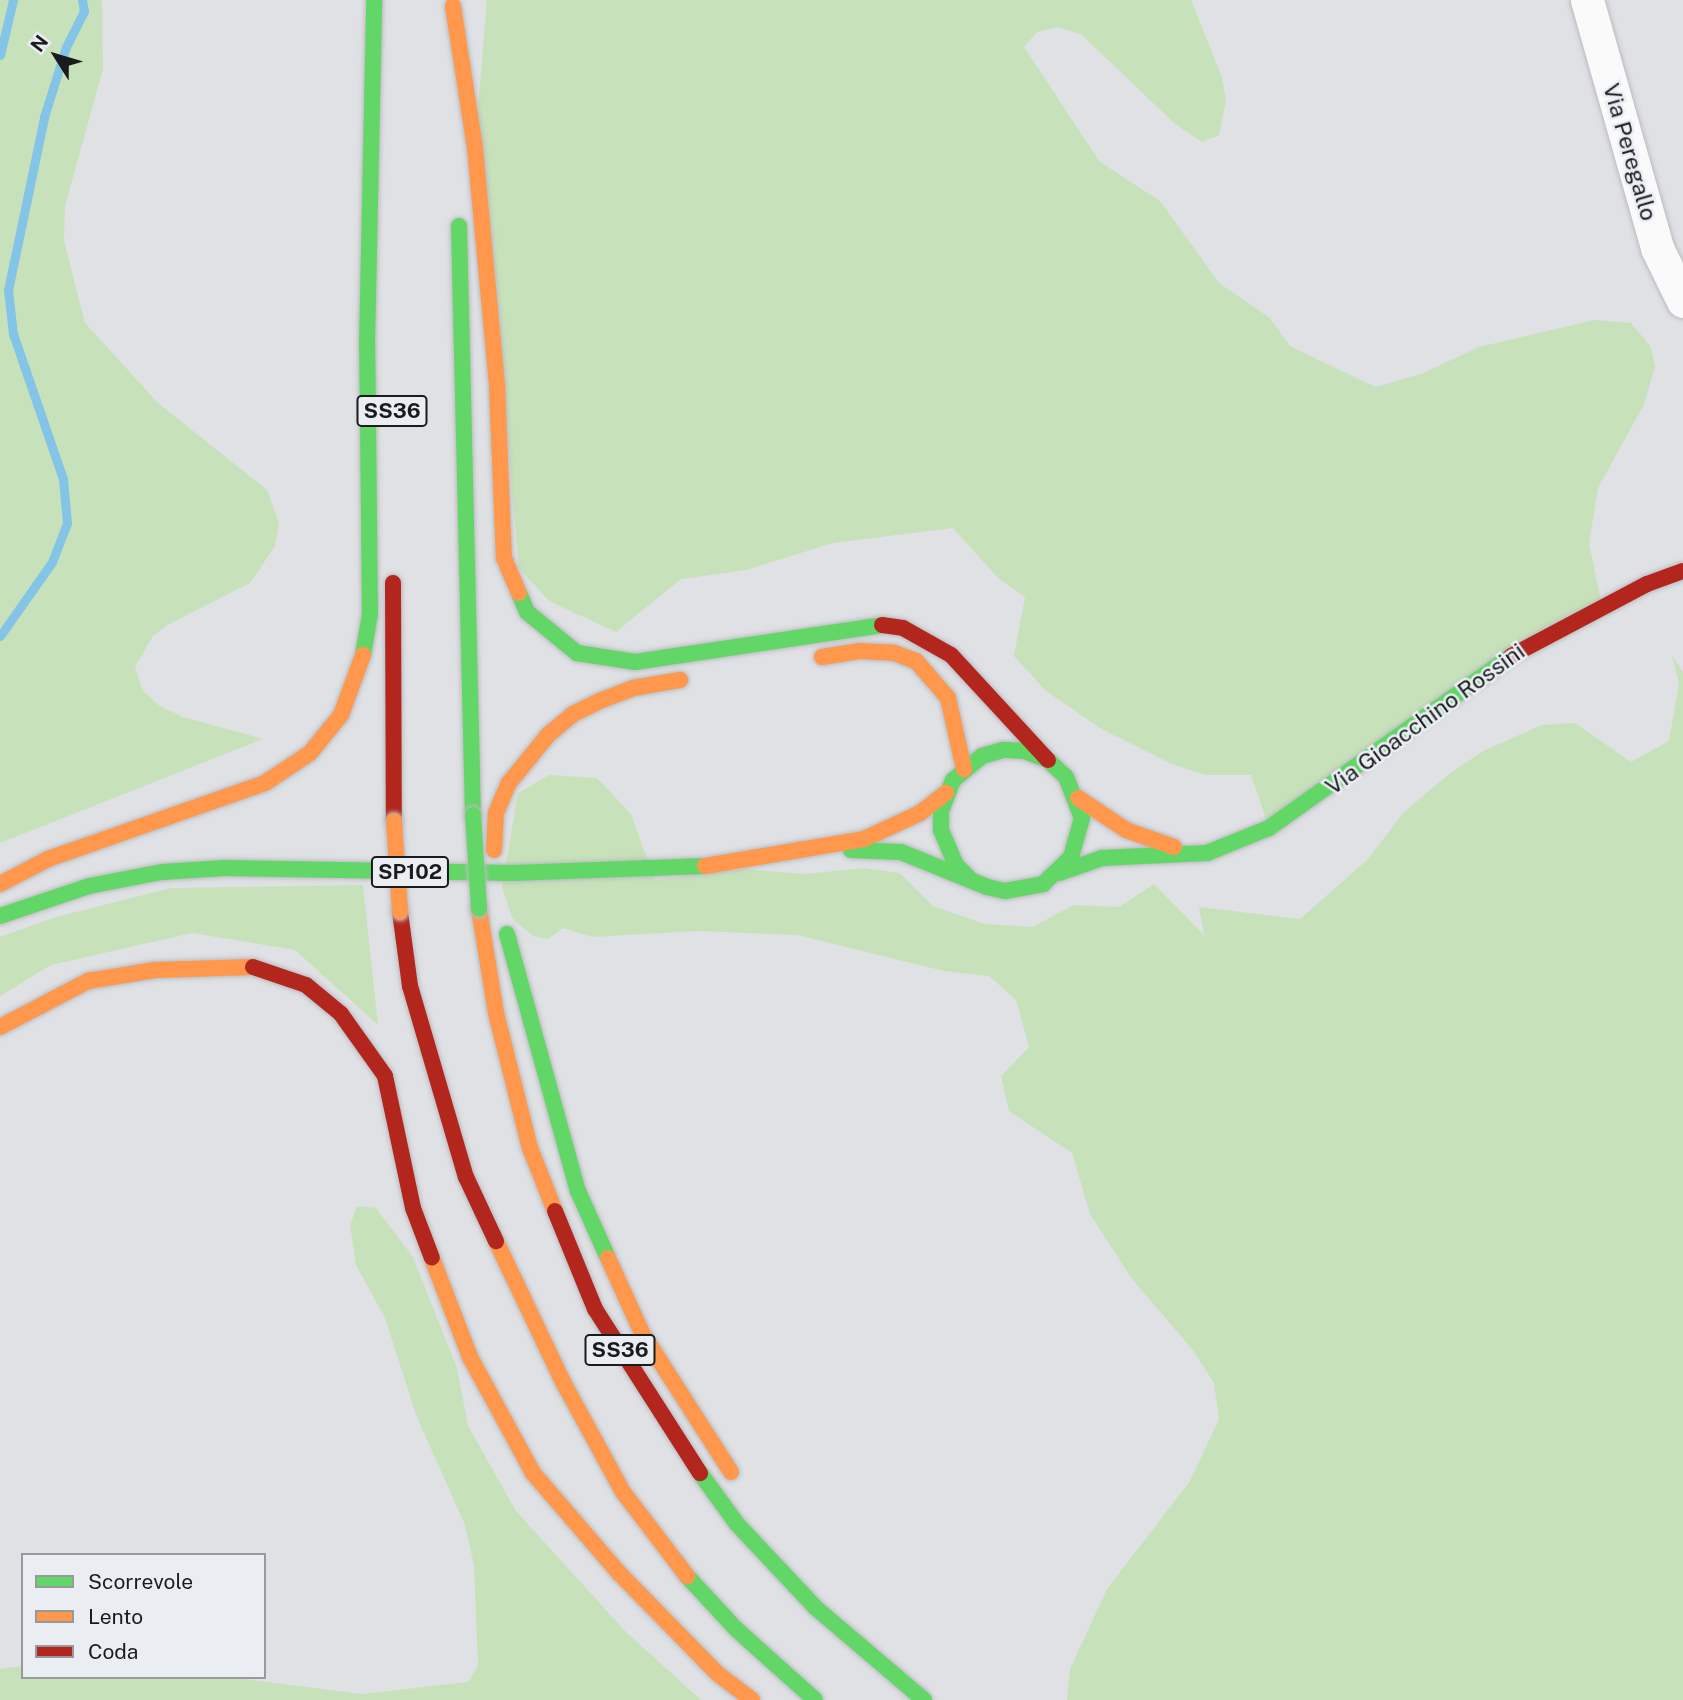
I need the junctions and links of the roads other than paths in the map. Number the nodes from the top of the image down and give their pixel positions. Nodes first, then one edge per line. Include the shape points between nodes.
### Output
1 (374, 0) edge
2 (389, 0) edge
3 (1587, 0) edge
4 (453, 3) edge
5 (390, 97) dead end
6 (457, 145) dead end
7 (458, 215) dead end
8 (1683, 301) edge
9 (393, 571) dead end
10 (1683, 571) edge
11 (806, 660) dead end
12 (700, 677) dead end
13 (1048, 760) junction
14 (964, 769) junction
15 (946, 793) junction
16 (1078, 798) junction
17 (825, 850) junction
18 (1207, 853) junction
19 (1059, 873) junction
20 (969, 878) junction
21 (0, 884) edge
22 (499, 888) dead end
23 (502, 913) dead end
24 (0, 916) edge
25 (0, 1027) edge
26 (738, 1483) dead end
27 (830, 1595) dead end
28 (899, 1681) junction
29 (752, 1700) edge
30 (815, 1700) edge
31 (924, 1700) edge

1 - 21 main road via 367,346 370,614 361,664 341,715 310,753 265,783 48,859
2 - 5 main road
3 - 8 street, Via Peregallo via 1657,248
4 - 6 main road
4 - 13 main road via 475,148 497,386 504,558 527,612 578,653 635,663 879,624 903,628 951,655
7 - 28 main road, SS36, bridge via 479,909 496,1013 530,1148 595,1309 672,1434 737,1524 816,1608
9 - 30 main road, SS36, bridge via 394,821 400,912 410,986 466,1177 563,1382 623,1492 677,1565 736,1629
10 - 18 main road, Via Gioacchino Rossini via 1531,642 1335,786 1269,828
11 - 14 main road via 859,651 894,653 916,662 948,698
12 - 22 main road via 623,692 573,714 548,735 509,783 496,813
13 - 14 main road via 1025,751 1003,750 982,756
13 - 16 main road via 1066,777
14 - 15 main road
15 - 17 main road, SP102 via 896,826
15 - 20 main road via 941,830 956,865
16 - 18 main road via 1155,843
16 - 19 main road via 1079,838
17 - 20 main road, SP102 via 901,852
17 - 24 main road, SP102 via 696,867 512,873 225,868 162,872 89,886
18 - 19 main road, Via Gioacchino Rossini via 1102,858
19 - 20 main road via 1034,887 1005,891
23 - 26 main road via 530,1031 578,1191 642,1333
25 - 29 main road via 88,981 155,970 261,967 306,985 341,1014 385,1076 413,1208 470,1357 533,1473 619,1573 718,1674
27 - 28 main road
28 - 31 main road, SS36

